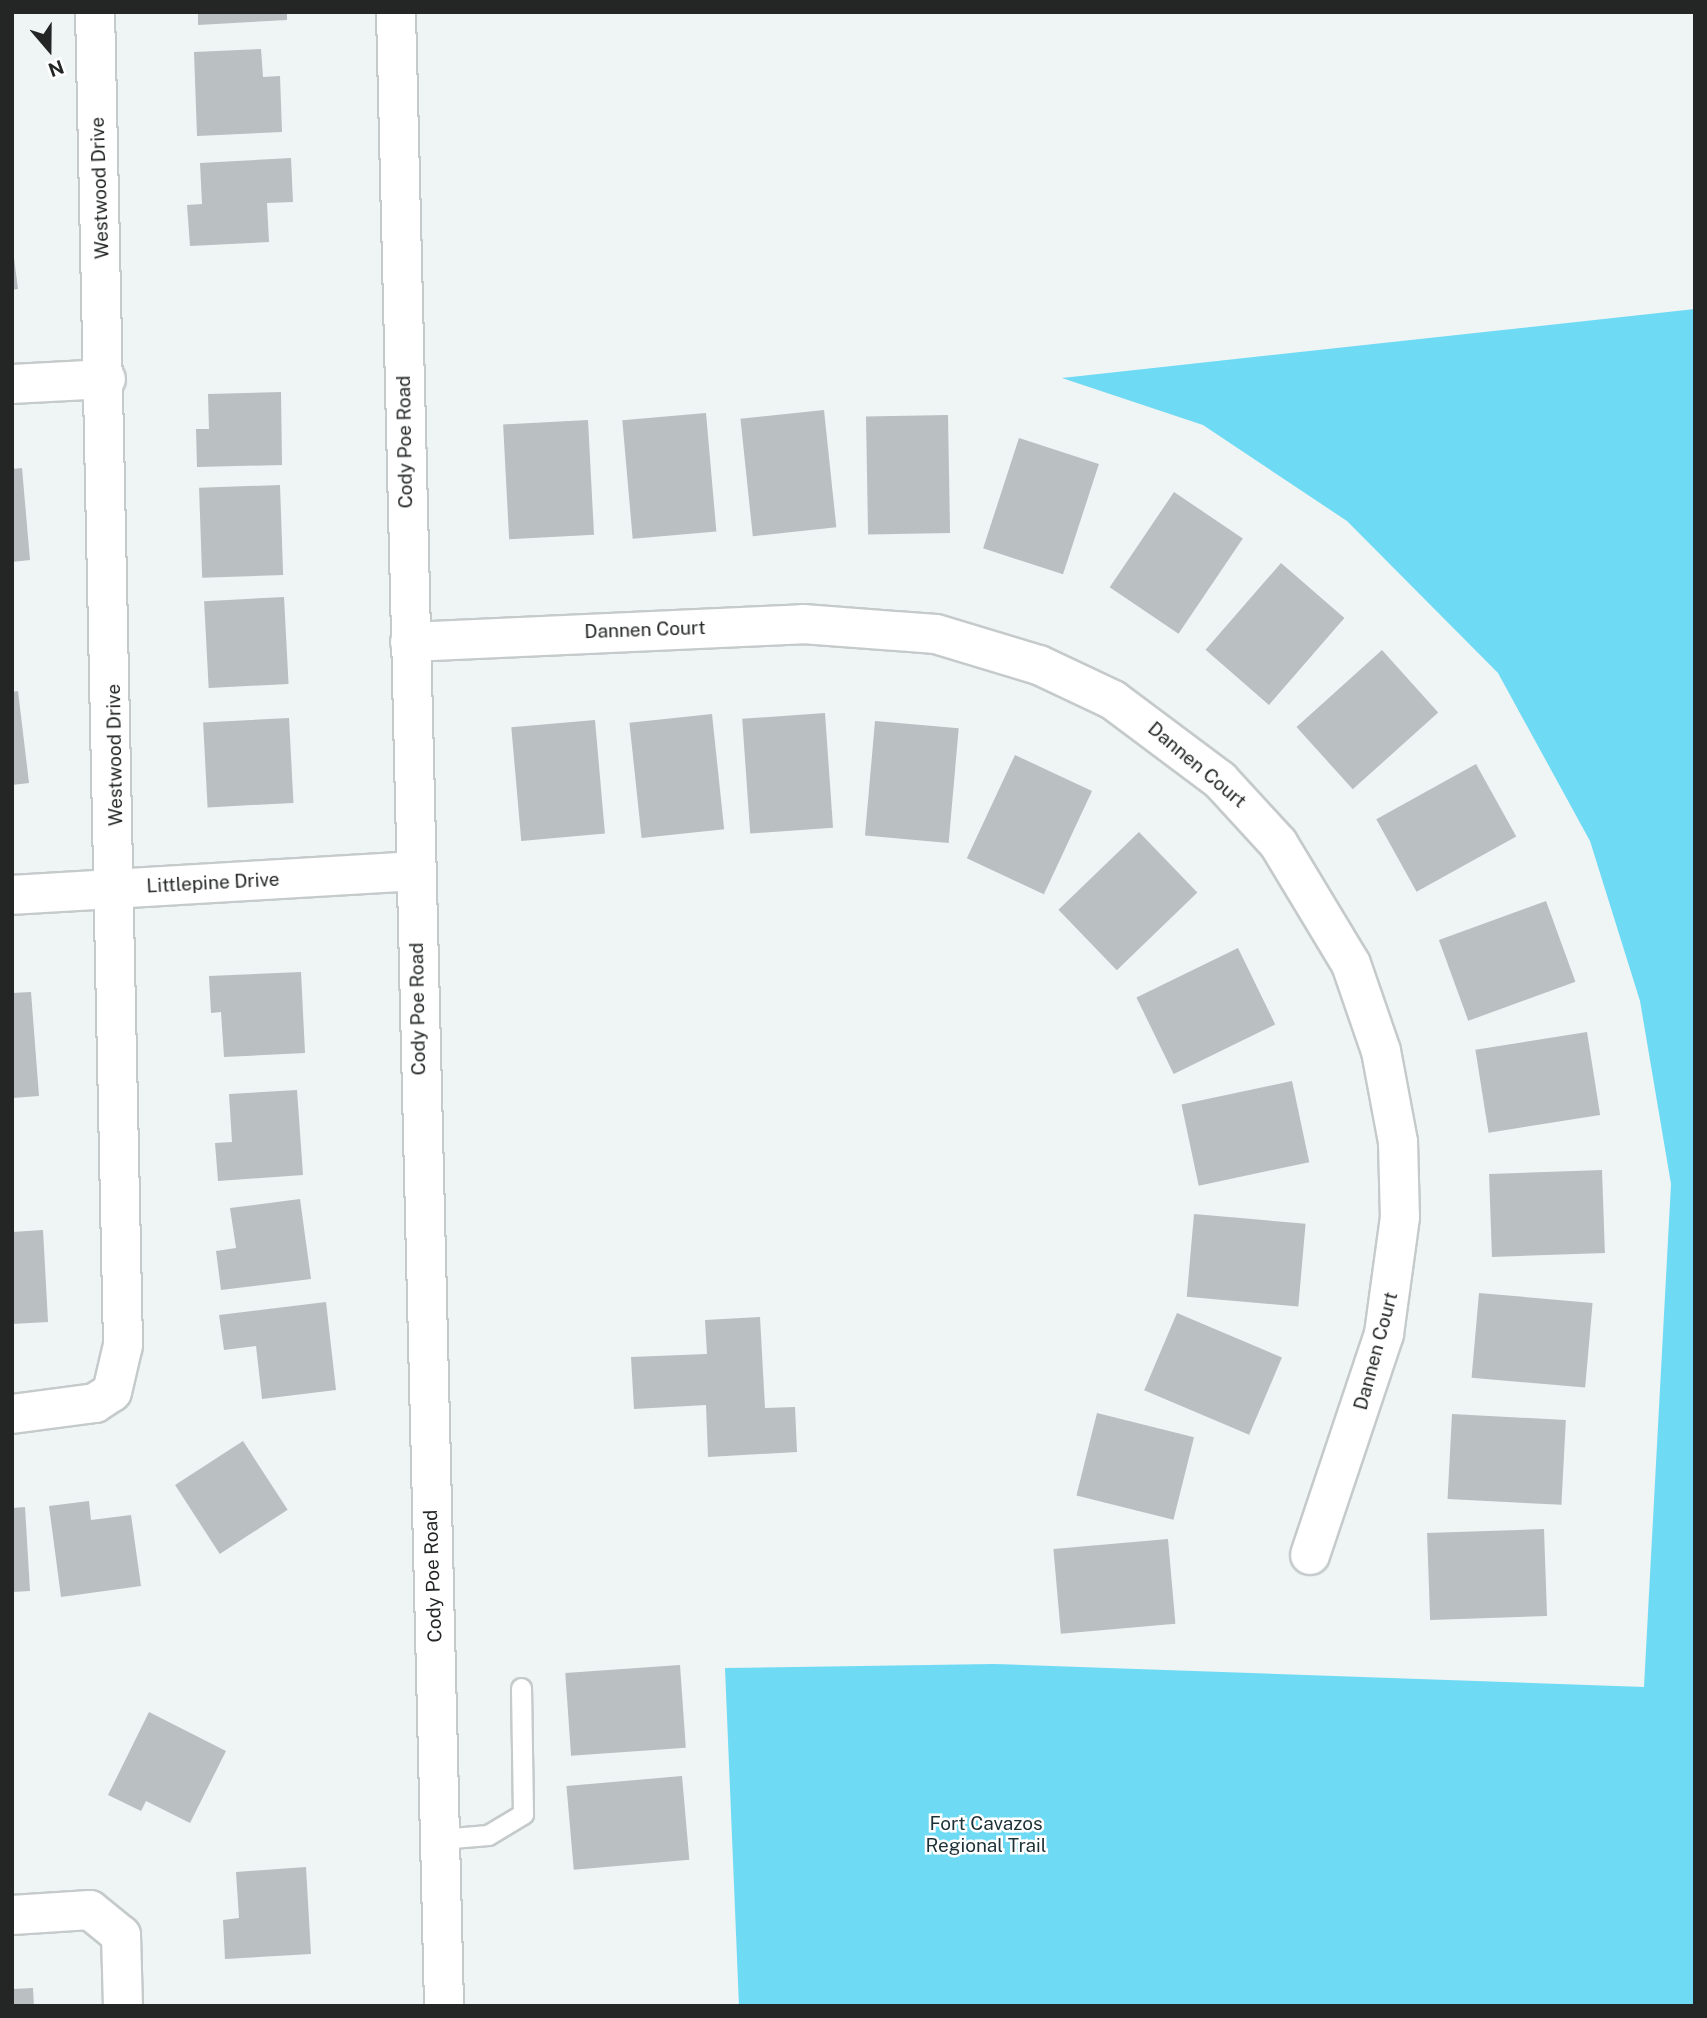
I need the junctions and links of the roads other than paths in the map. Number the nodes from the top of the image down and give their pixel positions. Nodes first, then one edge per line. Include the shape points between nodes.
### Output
1 (95, 12) edge
2 (396, 12) edge
3 (106, 379) junction
4 (12, 384) edge
5 (410, 642) junction
6 (414, 871) junction
7 (118, 888) junction
8 (12, 895) edge
9 (12, 1414) edge
10 (1310, 1555) dead end
11 (522, 1688) dead end
12 (440, 1839) junction
13 (12, 1915) edge
14 (123, 2006) edge
15 (444, 2006) edge

1 - 3 street, Westwood Drive
2 - 5 street, Cody Poe Road
3 - 4 street
3 - 7 street, Westwood Drive
5 - 6 street, Cody Poe Road
5 - 10 street, Dannen Court via 803,624 936,634 1039,665 1113,700 1220,780 1278,843 1351,964 1381,1051 1398,1142 1401,1217 1384,1334
6 - 7 street, Littlepine Drive
6 - 12 street, Cody Poe Road
7 - 8 street, Littlepine Drive
7 - 9 street, Westwood Drive via 119,1376 96,1404
11 - 12 lane via 523,1814 515,1824 488,1835
12 - 15 street, Cody Poe Road
13 - 14 street via 90,1910 121,1935

